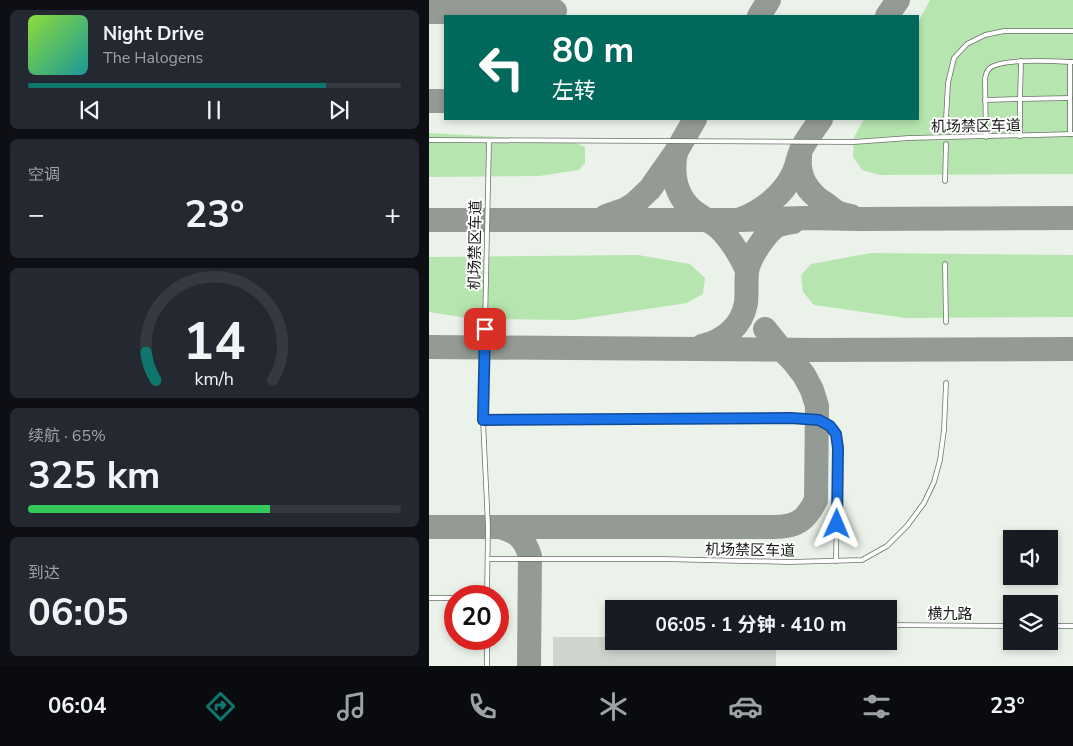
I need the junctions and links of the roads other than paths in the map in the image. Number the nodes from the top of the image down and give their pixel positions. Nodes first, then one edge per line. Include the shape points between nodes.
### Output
1 (1073, 31) edge
2 (1021, 61) junction
3 (1071, 62) edge
4 (1070, 98) junction
5 (1020, 99) junction
6 (985, 100) junction
7 (946, 119) dead end
8 (1071, 134) edge
9 (1020, 136) junction
10 (986, 137) junction
11 (429, 140) edge
12 (489, 141) junction
13 (946, 144) dead end
14 (945, 181) dead end
15 (945, 264) dead end
16 (946, 322) dead end
17 (946, 383) dead end
18 (483, 420) junction
19 (488, 559) junction
20 (836, 561) junction
21 (487, 585) edge
22 (429, 598) edge
23 (444, 598) edge
24 (897, 626) edge
25 (1003, 626) edge
26 (1058, 626) edge
27 (1073, 626) edge
28 (487, 650) edge
29 (487, 666) edge

1 - 7 lane, 机场禁区车道 via 1004,31 985,35 967,44 954,58 948,83
2 - 3 lane
2 - 5 lane
2 - 6 lane via 988,70
3 - 4 lane
4 - 5 lane
4 - 8 lane
5 - 6 lane
5 - 9 lane
6 - 10 lane
8 - 9 lane, 机场禁区车道
9 - 10 lane, 机场禁区车道
10 - 12 lane, 机场禁区车道 via 854,142
11 - 12 lane, 机场禁区车道
12 - 18 lane, 机场禁区车道
13 - 14 lane, 机场禁区车道
15 - 16 lane
17 - 20 lane, 机场禁区车道 via 940,460 924,503 887,546 862,560
18 - 19 lane, 机场禁区车道
18 - 20 lane via 819,420 836,434 838,448
19 - 20 lane, 机场禁区车道
19 - 21 lane, 机场禁区车道
22 - 23 lane
24 - 25 lane, 横九路
26 - 27 lane
28 - 29 lane

